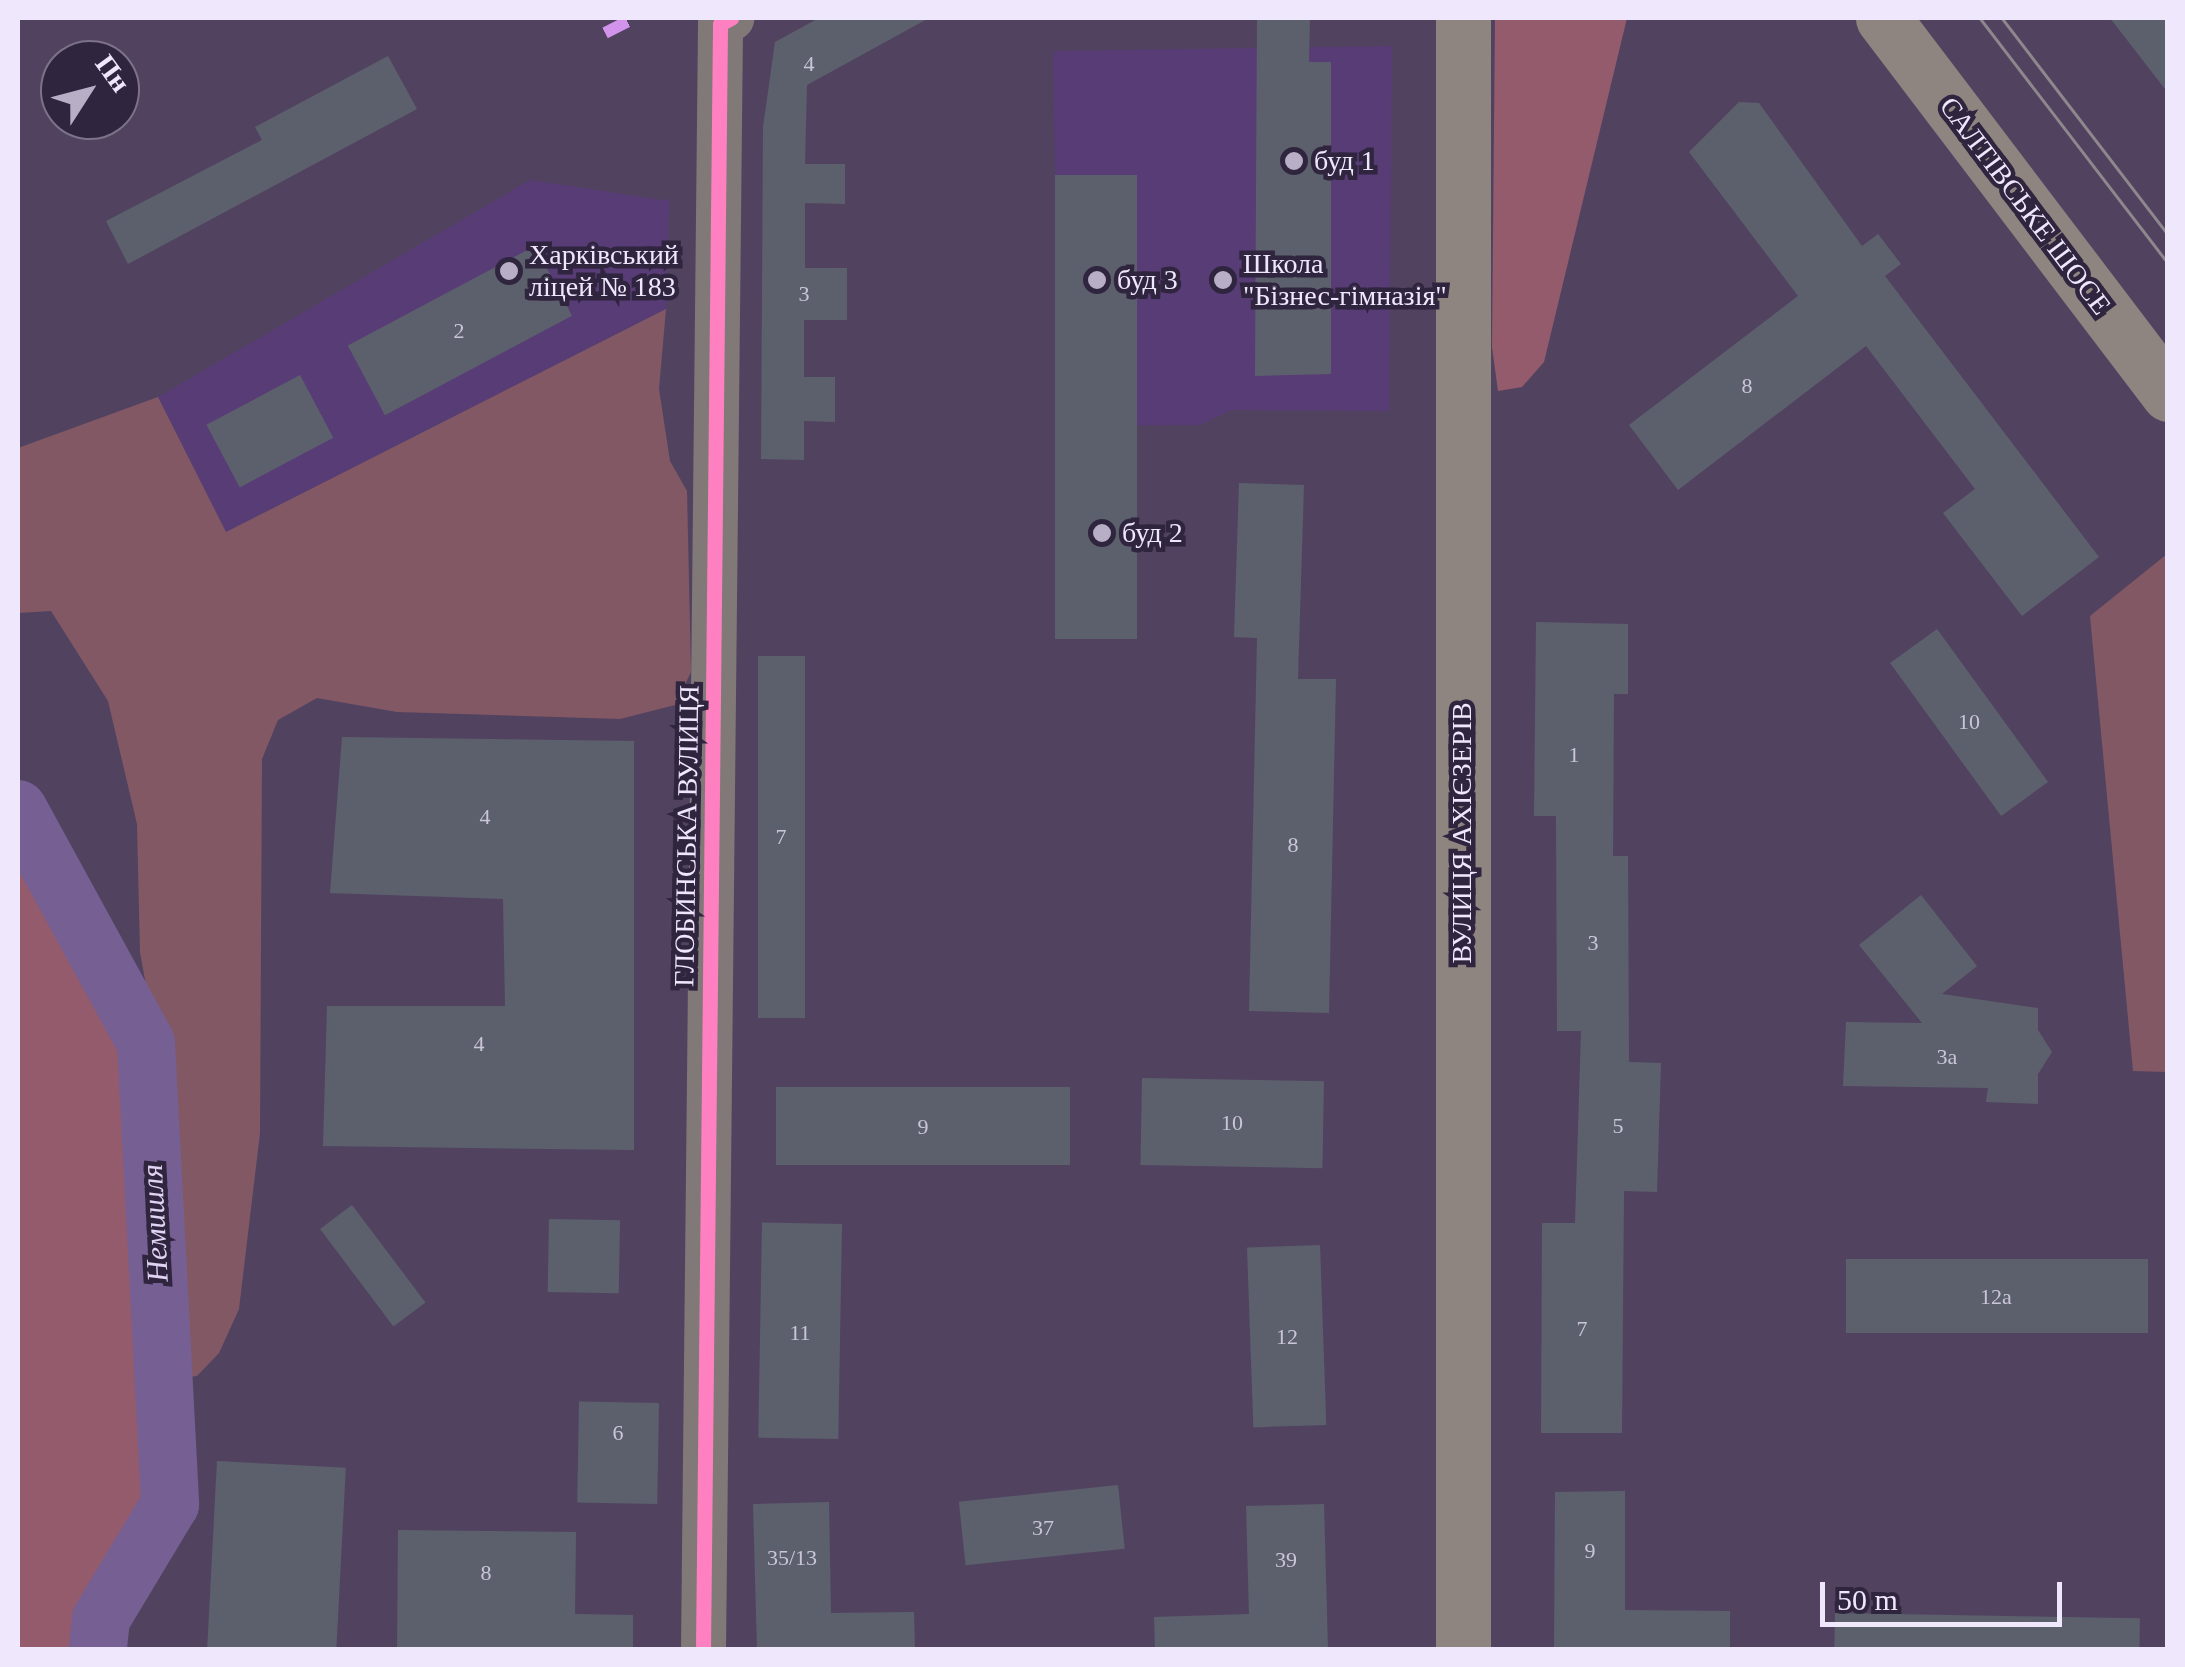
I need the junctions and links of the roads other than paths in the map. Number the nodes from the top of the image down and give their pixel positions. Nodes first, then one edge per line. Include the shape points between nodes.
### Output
1 (1463, 18) edge
2 (1883, 18) edge
3 (726, 21) edge
4 (2168, 394) edge
5 (704, 1650) edge
6 (1463, 1650) edge

1 - 6 main road, ВУЛИЦЯ АХІЄЗЕРІВ
2 - 4 main road, САЛТІВСЬКЕ ШОСЕ
3 - 5 street, ГЛОБИНСЬКА ВУЛИЦЯ

